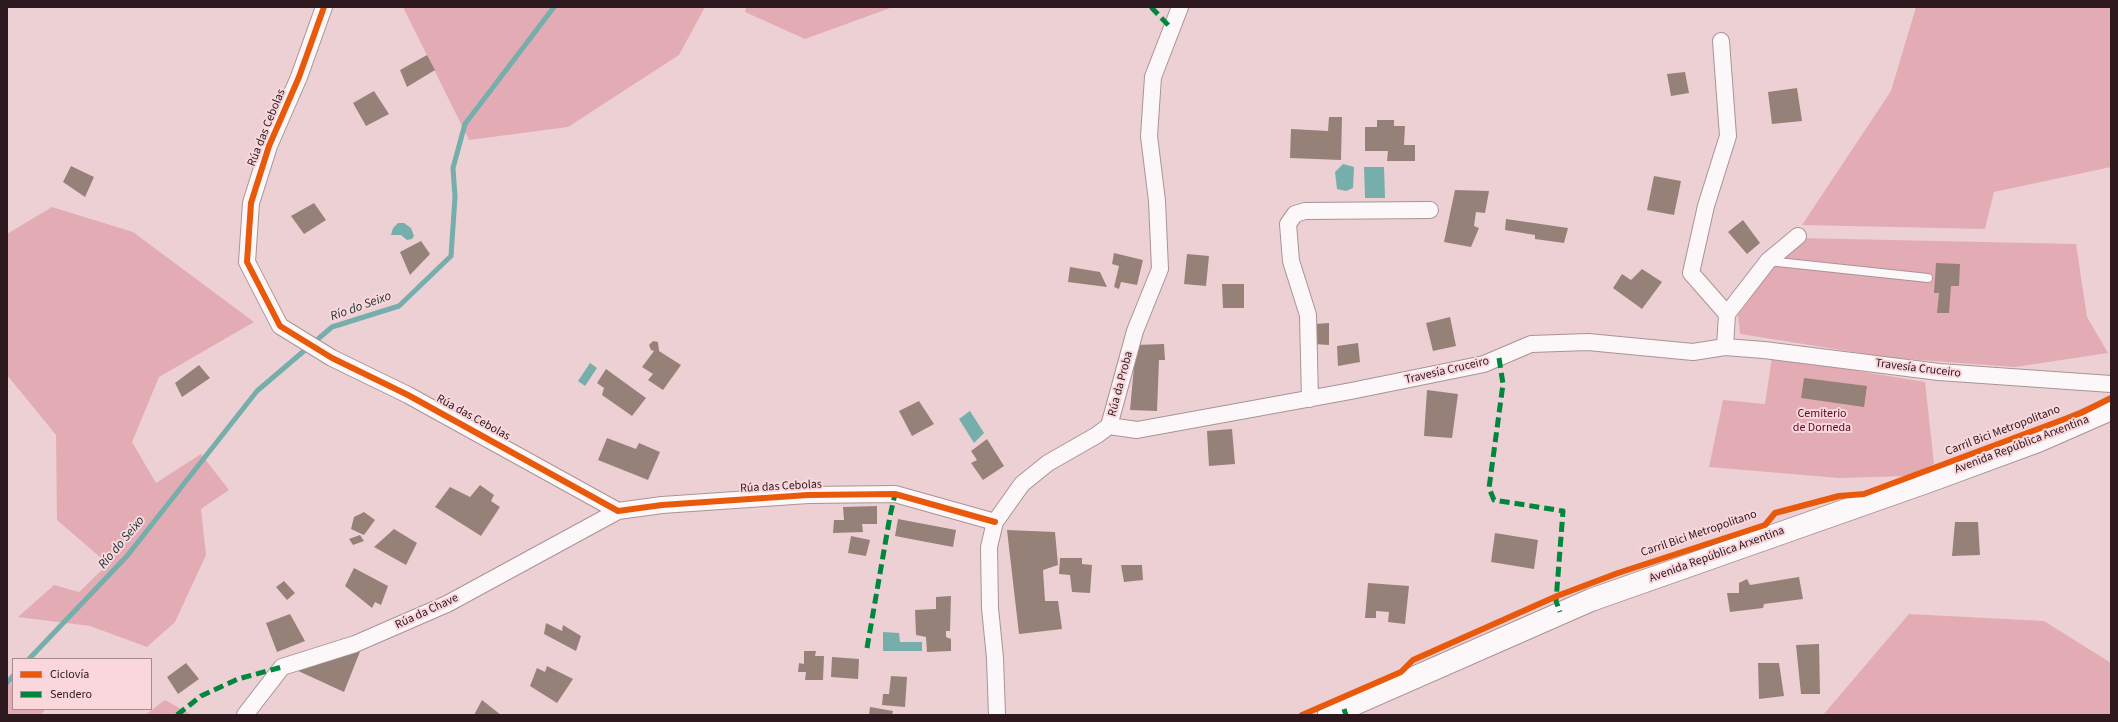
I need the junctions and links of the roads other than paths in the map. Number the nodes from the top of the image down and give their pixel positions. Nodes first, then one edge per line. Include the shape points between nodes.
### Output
1 (324, 7) edge
2 (1180, 7) edge
3 (1721, 41) dead end
4 (1430, 210) dead end
5 (1798, 236) dead end
6 (1768, 261) junction
7 (1928, 278) dead end
8 (1728, 314) junction
9 (1725, 347) junction
10 (2111, 384) edge
11 (1310, 398) junction
12 (2111, 409) edge
13 (1109, 426) junction
14 (618, 510) junction
15 (995, 522) junction
16 (245, 715) edge
17 (997, 715) edge
18 (1329, 715) edge

1 - 14 street, Rúa das Cebolas via 300,77 270,146 251,203 247,262 280,326 332,358 408,395
2 - 13 street, Rúa da Proba via 1153,77 1149,129 1157,201 1160,269 1135,331
3 - 8 street via 1728,136 1706,206 1691,273
4 - 11 street via 1305,211 1295,214 1288,224 1291,261 1308,315
5 - 6 street
6 - 7 lane
6 - 8 street
8 - 9 street
9 - 10 street, Travesía Cruceiro via 1939,372
9 - 11 street, Travesía Cruceiro via 1693,352 1588,342 1531,344 1484,364
11 - 13 street, Travesía Cruceiro via 1136,430
12 - 18 main road, Avenida República Arxentina via 2038,441 1591,600
13 - 15 street, Rúa da Proba via 1048,463 1022,484
14 - 15 street, Rúa das Cebolas via 808,495 895,494
14 - 16 street, Rúa da Chave via 447,604 355,644 282,667
15 - 17 street, Rúa da Proba via 989,547

